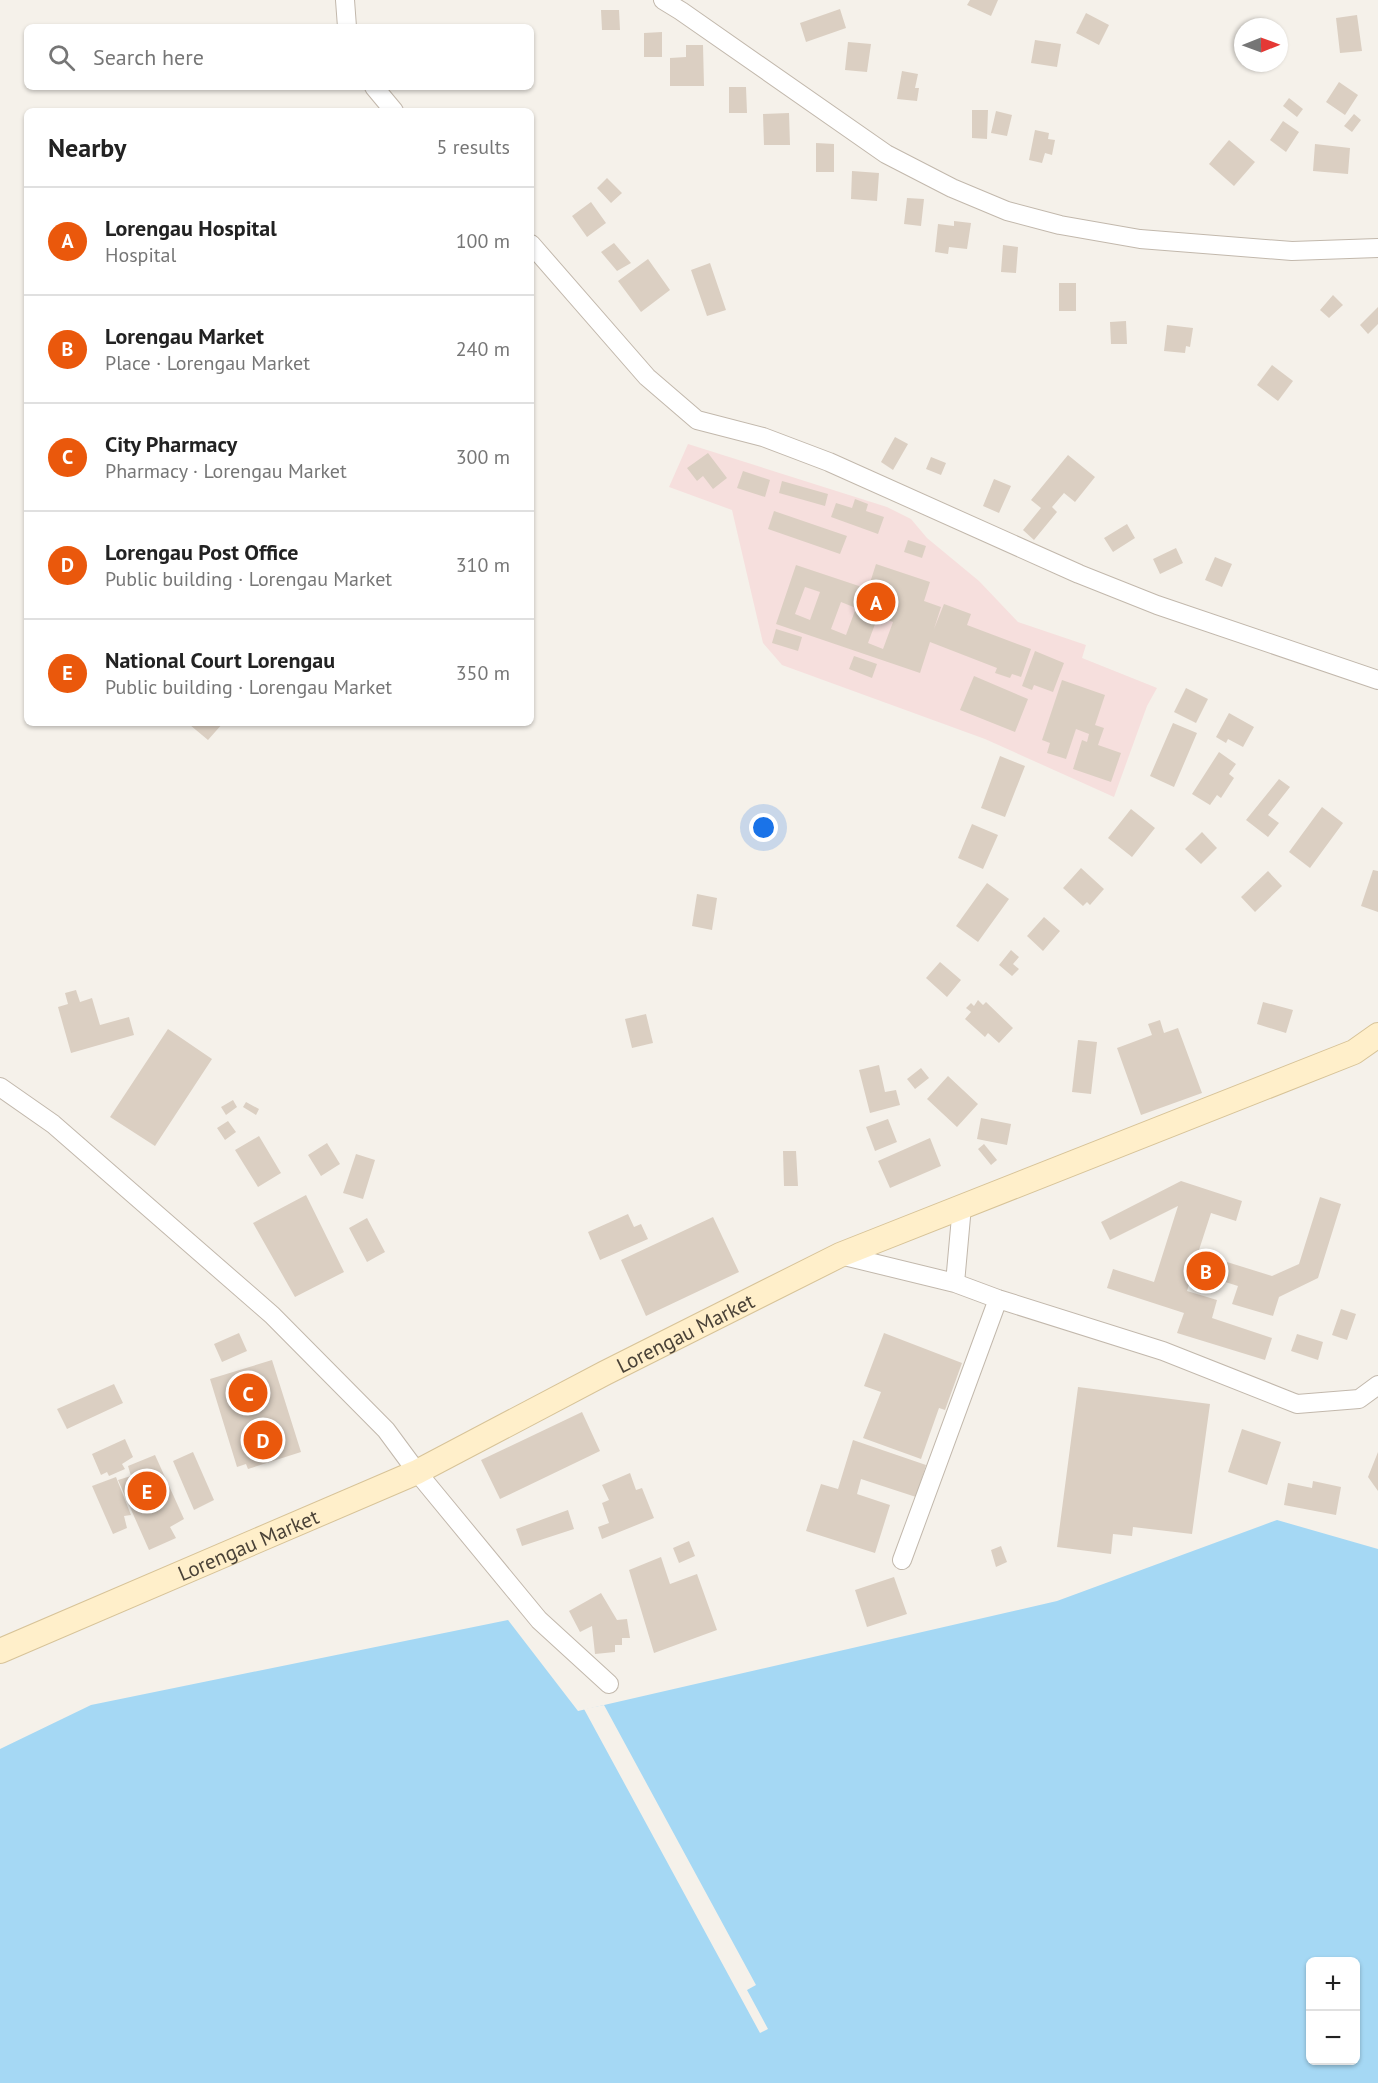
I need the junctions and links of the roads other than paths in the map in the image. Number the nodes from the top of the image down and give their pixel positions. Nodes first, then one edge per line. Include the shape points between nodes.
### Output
1 (345, 0) edge
2 (663, 0) edge
3 (347, 24) edge
4 (376, 90) edge
5 (392, 108) edge
6 (534, 247) edge
7 (1378, 248) edge
8 (1378, 680) edge
9 (1378, 1035) edge
10 (0, 1087) edge
11 (962, 1206) junction
12 (840, 1256) junction
13 (955, 1283) junction
14 (998, 1299) junction
15 (1377, 1387) edge
16 (417, 1472) junction
17 (902, 1560) dead end
18 (0, 1651) edge
19 (609, 1684) dead end

1 - 3 street
2 - 7 street via 886,154 1007,211 1140,239 1292,251
4 - 5 street
6 - 8 street via 647,377 697,420 763,437 829,462 1157,605
9 - 11 main road, Lorengau Market via 1354,1052
10 - 16 street via 53,1124 272,1315 386,1430
11 - 12 main road, Lorengau Market
11 - 13 street
12 - 13 street
12 - 16 main road, Lorengau Market via 604,1373
13 - 14 street
14 - 15 street via 1163,1351 1297,1404 1359,1400
14 - 17 street
16 - 18 main road, Lorengau Market
16 - 19 street via 539,1620

